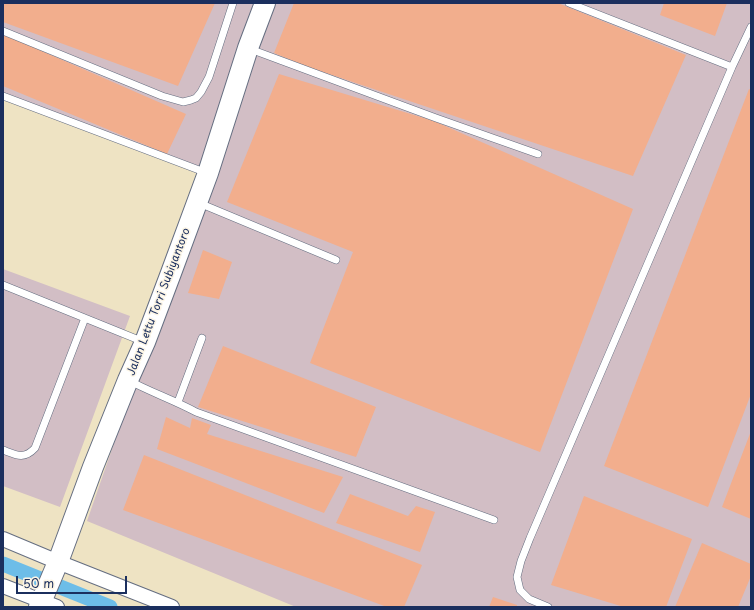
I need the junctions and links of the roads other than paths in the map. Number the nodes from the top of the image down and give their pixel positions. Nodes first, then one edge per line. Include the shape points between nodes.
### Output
1 (233, 3) edge
2 (569, 3) edge
3 (262, 5) edge
4 (751, 27) edge
5 (4, 31) edge
6 (248, 48) junction
7 (732, 68) junction
8 (3, 96) edge
9 (538, 154) dead end
10 (208, 173) junction
11 (197, 202) junction
12 (336, 260) dead end
13 (3, 285) edge
14 (85, 318) junction
15 (202, 338) dead end
16 (145, 342) junction
17 (128, 380) junction
18 (178, 402) junction
19 (3, 450) edge
20 (494, 520) dead end
21 (3, 539) edge
22 (57, 564) junction
23 (3, 586) edge
24 (45, 603) edge
25 (172, 607) edge
26 (548, 607) edge

1 - 5 lane via 209,77 196,98 183,102 162,96
2 - 7 lane
3 - 6 main road, Jalan Lettu Torri Subiyantoro
4 - 7 lane
6 - 9 lane
6 - 10 main road, Jalan Lettu Torri Subiyantoro
7 - 26 lane via 521,561 517,577 520,590 529,599
8 - 10 lane
10 - 11 main road, Jalan Lettu Torri Subiyantoro
11 - 12 lane
11 - 16 main road, Jalan Lettu Torri Subiyantoro
13 - 14 lane
14 - 16 lane
14 - 19 lane via 35,448 24,456
15 - 18 lane
16 - 17 main road, Jalan Lettu Torri Subiyantoro
17 - 18 lane
17 - 22 main road, Jalan Lettu Torri Subiyantoro
18 - 20 lane via 196,412
21 - 22 street
22 - 24 main road, Jalan Lettu Torri Subiyantoro
22 - 25 street
23 - 24 street

